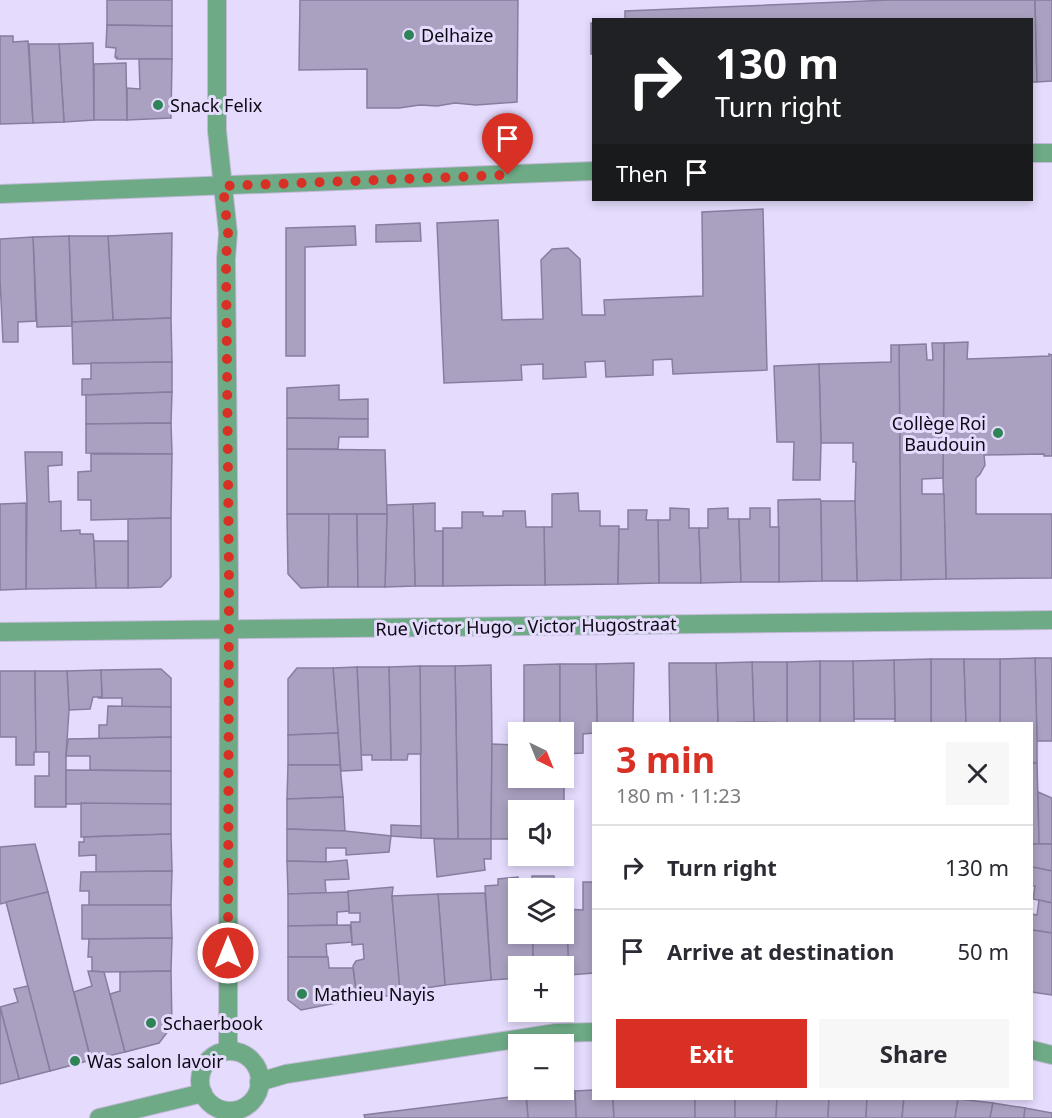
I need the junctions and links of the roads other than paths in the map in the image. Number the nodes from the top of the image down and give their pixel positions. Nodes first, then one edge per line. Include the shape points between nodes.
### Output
1 (218, 0) edge
2 (1033, 153) edge
3 (1052, 153) edge
4 (592, 171) edge
5 (223, 186) junction
6 (0, 194) edge
7 (1052, 620) edge
8 (229, 629) junction
9 (0, 632) edge
10 (592, 1032) edge
11 (1033, 1050) edge
12 (228, 1051) junction
13 (1052, 1055) edge
14 (259, 1082) junction
15 (203, 1093) junction
16 (228, 1114) edge
17 (99, 1118) edge

1 - 5 street via 217,131
2 - 3 street
4 - 5 street
5 - 6 street
5 - 8 street via 228,233
7 - 8 street, Rue Victor Hugo - Victor Hugostraat
8 - 9 street, Rue Victor Hugo - Victor Hugostraat
8 - 12 street
10 - 14 street via 556,1033 286,1074
11 - 13 street
12 - 14 street via 239,1053 256,1066
12 - 15 street via 213,1056 203,1068
14 - 16 street via 252,1101
15 - 16 street via 211,1104
15 - 17 street

